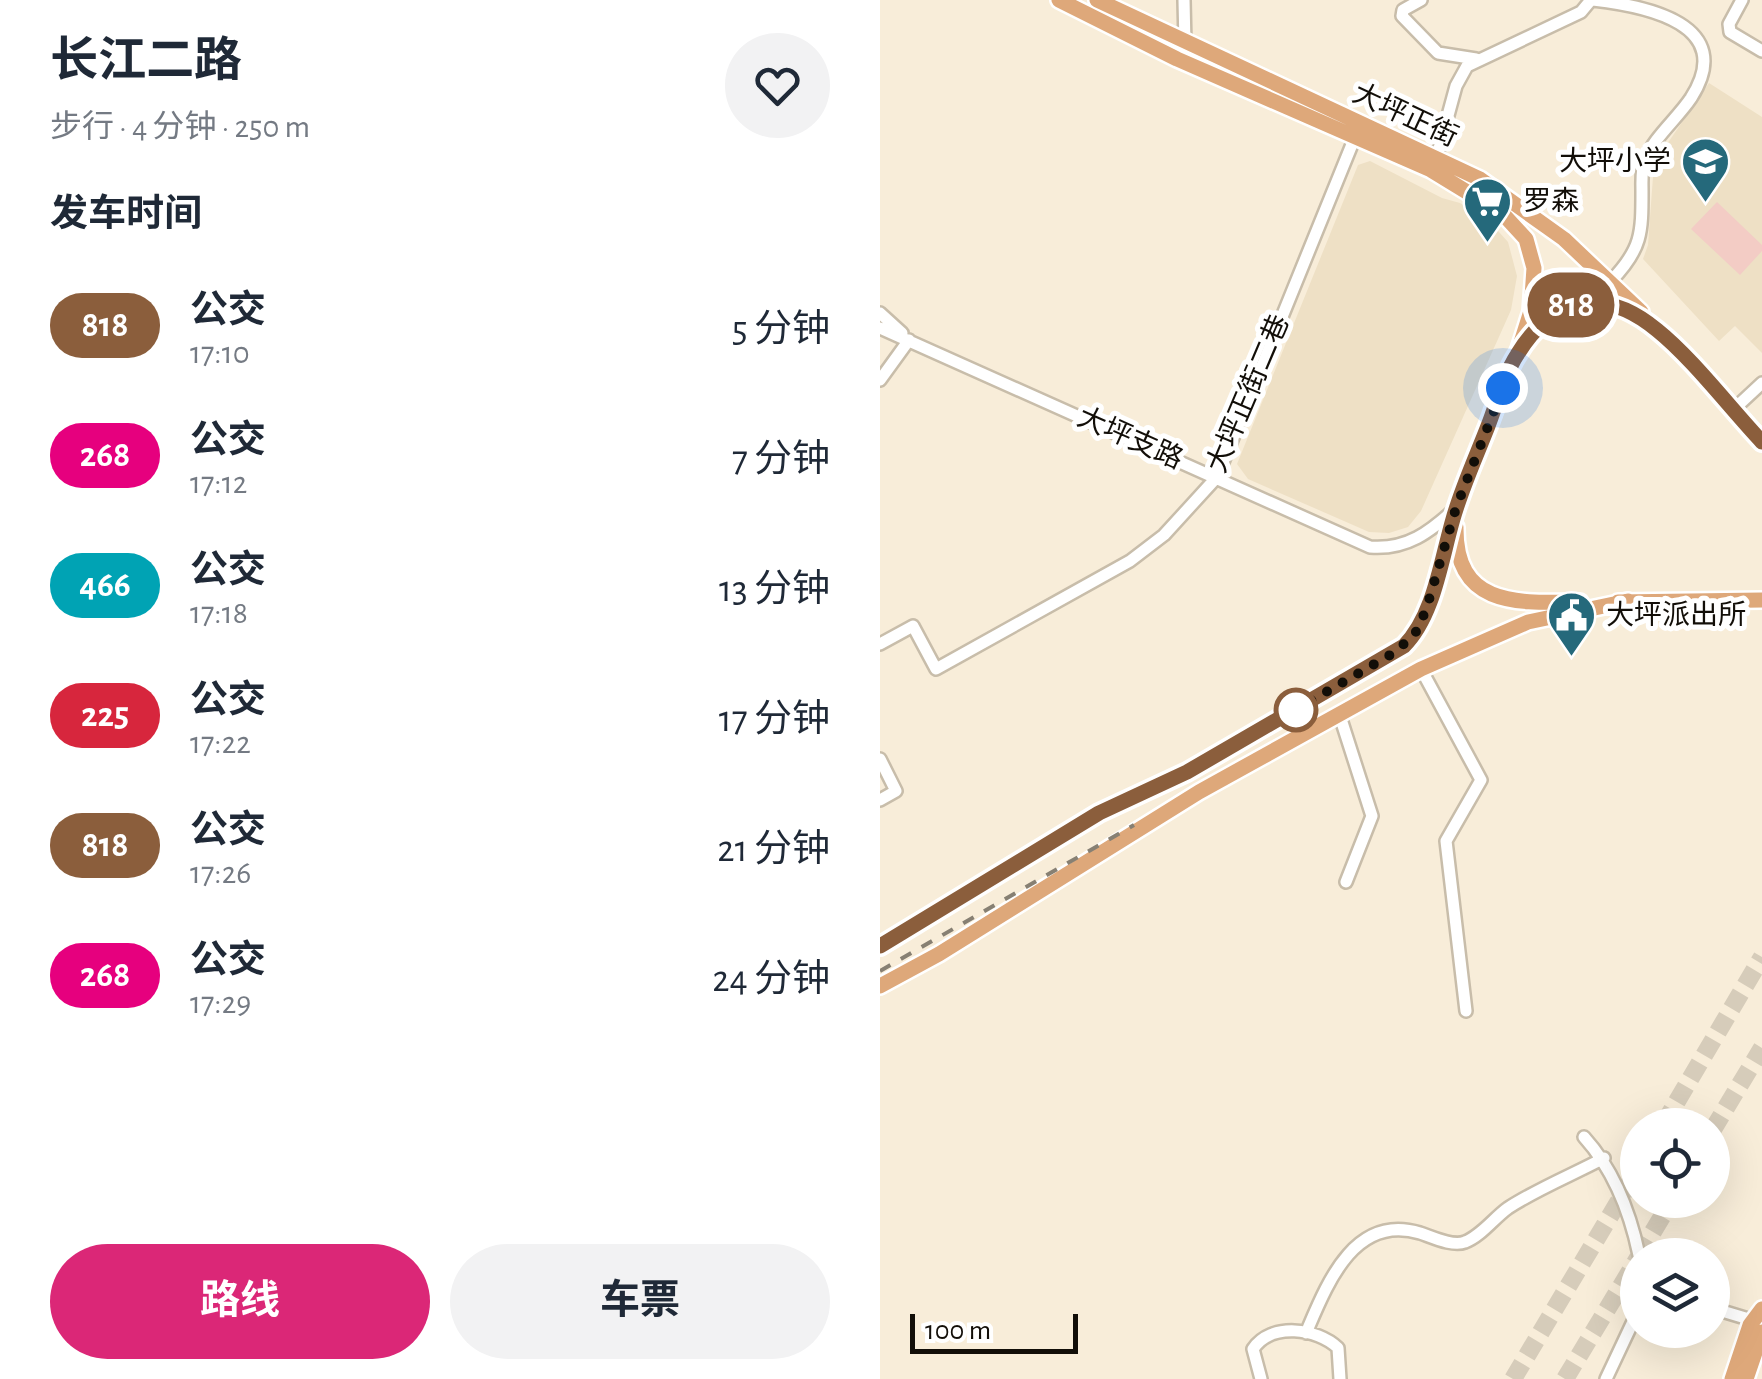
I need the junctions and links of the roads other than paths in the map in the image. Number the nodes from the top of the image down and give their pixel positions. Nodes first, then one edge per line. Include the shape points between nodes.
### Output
1 (1059, 0) edge
2 (1097, 0) edge
3 (1184, 0) edge
4 (1421, 0) edge
5 (1592, 0) edge
6 (1742, 0) edge
7 (1184, 44) junction
8 (1762, 50) edge
9 (1476, 59) junction
10 (1355, 137) junction
11 (1437, 156) junction
12 (1611, 281) junction
13 (880, 312) edge
14 (880, 328) edge
15 (1658, 330) junction
16 (909, 340) junction
17 (1516, 355) junction
18 (880, 380) edge
19 (1762, 383) edge
20 (1733, 410) junction
21 (1762, 442) edge
22 (1217, 477) junction
23 (1456, 508) junction
24 (1762, 592) edge
25 (1742, 599) junction
26 (1762, 600) edge
27 (1628, 601) junction
28 (880, 644) edge
29 (1420, 669) junction
30 (1339, 712) junction
31 (880, 759) edge
32 (880, 800) edge
33 (1346, 882) dead end
34 (880, 946) edge
35 (880, 986) edge
36 (1466, 1011) dead end
37 (1584, 1137) dead end
38 (1604, 1158) junction
39 (1635, 1238) edge
40 (1730, 1313) edge
41 (1760, 1321) edge
42 (1306, 1333) junction
43 (1621, 1348) edge
44 (1261, 1379) edge
45 (1340, 1379) edge
46 (1606, 1379) edge
47 (1732, 1379) edge
48 (1746, 1379) edge

1 - 10 main road, 大坪正街
2 - 7 main road, 大坪正街
3 - 7 street
4 - 9 street via 1402,16 1438,53
5 - 9 street via 1581,12
5 - 12 street via 1647,7 1686,27 1702,46 1693,95 1645,159 1642,232 1630,262
6 - 8 street via 1730,32
7 - 11 main road, 大坪正街
9 - 11 street via 1460,75
10 - 17 main road, 大坪正街 via 1457,184 1517,226 1532,253 1535,283
10 - 22 street, 大坪正街二巷
11 - 12 main road, 大坪正街 via 1510,198
12 - 15 main road, 大坪正街
13 - 16 street
14 - 16 street, 大坪支路
15 - 17 main road via 1614,304 1584,301 1556,314
15 - 20 main road, 大坪正街
16 - 18 street
16 - 22 street, 大坪支路
17 - 23 main road, 大坪正街
19 - 20 street
20 - 21 main road, 大坪正街
22 - 23 street, 大坪支路 via 1370,548 1413,541
22 - 28 street, 大坪正街二巷 via 1130,561 936,670 913,626
23 - 27 main road via 1458,558 1481,589 1530,603
23 - 34 main road, 大坪正街 via 1426,610 1404,646 1187,772 1099,813
24 - 25 main road
25 - 26 main road
25 - 27 main road
27 - 29 main road via 1528,622
29 - 30 main road
29 - 36 street via 1481,780 1446,841
30 - 33 street via 1372,816
30 - 35 main road
31 - 32 street via 896,790
37 - 38 street
38 - 39 street
38 - 42 street via 1509,1208 1466,1242 1412,1230 1367,1237 1329,1279
40 - 41 street
41 - 47 main road
41 - 48 main road
42 - 44 street via 1276,1332 1259,1340 1253,1349
42 - 45 street via 1338,1348
43 - 46 street

